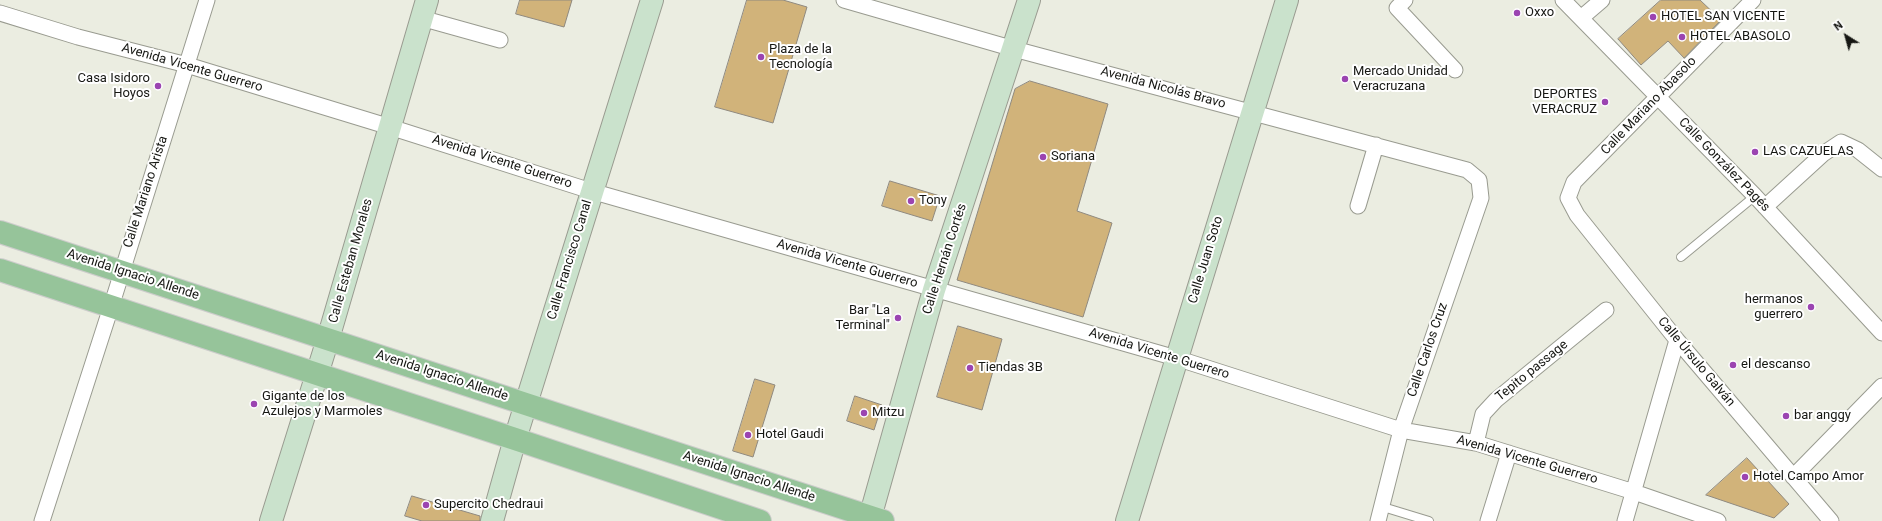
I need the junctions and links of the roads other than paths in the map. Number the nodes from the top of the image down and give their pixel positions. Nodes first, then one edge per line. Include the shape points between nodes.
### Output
1 (207, 0) edge
2 (652, 0) edge
3 (844, 0) edge
4 (1029, 0) edge
5 (1287, 0) edge
6 (1563, 0) edge
7 (1602, 0) edge
8 (1752, 0) edge
9 (1401, 4) edge
10 (424, 9) edge
11 (0, 13) edge
12 (1581, 18) junction
13 (500, 40) dead end
14 (1014, 49) junction
15 (187, 65) junction
16 (1455, 70) dead end
17 (1658, 96) junction
18 (1252, 112) junction
19 (390, 127) junction
20 (1376, 145) junction
21 (1882, 169) edge
22 (1479, 180) joint
23 (591, 191) junction
24 (1568, 198) joint
25 (1760, 202) junction
26 (1358, 206) dead end
27 (0, 232) edge
28 (1681, 257) dead end
29 (0, 270) edge
30 (121, 271) junction
31 (934, 290) junction
32 (111, 307) junction
33 (1606, 310) dead end
34 (1882, 333) edge
35 (328, 339) junction
36 (1677, 340) junction
37 (1176, 358) junction
38 (316, 374) junction
39 (1882, 386) edge
40 (527, 403) junction
41 (1401, 430) junction
42 (515, 439) junction
43 (1476, 443) junction
44 (1508, 453) junction
45 (1793, 477) junction
46 (1634, 492) junction
47 (1383, 507) junction
48 (874, 520) edge
49 (42, 521) edge
50 (271, 521) edge
51 (492, 521) edge
52 (760, 521) edge
53 (1127, 521) edge
54 (1378, 521) edge
55 (1429, 521) edge
56 (1488, 521) edge
57 (1625, 521) edge
58 (1718, 521) edge
59 (1830, 521) edge

1 - 15 street, Calle Mariano Arista
2 - 23 street, Calle Francisco Canal
3 - 14 street, Avenida Nicolás Bravo
4 - 14 street, Calle Hernán Cortés
5 - 18 street, Calle Juan Soto
6 - 12 street, Calle González Pagés
7 - 12 street
8 - 17 street, Calle Mariano Abasolo
9 - 16 street
10 - 13 street
10 - 19 street, Calle Esteban Morales
11 - 15 street, Avenida Vicente Guerrero via 78,37
12 - 17 street, Calle González Pagés
14 - 18 street, Avenida Nicolás Bravo
14 - 31 street, Calle Hernán Cortés
15 - 19 street, Avenida Vicente Guerrero
15 - 30 street, Calle Mariano Arista
17 - 24 street, Calle Mariano Abasolo via 1574,182
17 - 25 street, Calle González Pagés
18 - 20 street, Avenida Nicolás Bravo
18 - 37 street, Calle Juan Soto
19 - 23 street, Avenida Vicente Guerrero
19 - 35 street, Calle Esteban Morales
20 - 22 street, Avenida Nicolás Bravo via 1467,170
20 - 26 street
21 - 25 street via 1858,150 1841,142
22 - 41 street, Calle Carlos Cruz via 1481,198
23 - 31 street, Avenida Vicente Guerrero
23 - 40 street, Calle Francisco Canal
24 - 36 street, Calle Úrsulo Galván via 1577,214
25 - 28 lane
25 - 34 street, Calle González Pagés
27 - 30 main road, Avenida Ignacio Allende
29 - 32 main road
30 - 32 street, Calle Mariano Arista
30 - 35 main road, Avenida Ignacio Allende
31 - 37 street, Avenida Vicente Guerrero
31 - 48 street, Calle Hernán Cortés
32 - 38 main road
32 - 49 street, Calle Mariano Arista
33 - 43 street, Tepito passage via 1496,400 1483,414
35 - 38 street, Calle Esteban Morales
35 - 40 main road, Avenida Ignacio Allende
36 - 45 street, Calle Úrsulo Galván
36 - 46 street
37 - 41 street, Avenida Vicente Guerrero
37 - 53 street, Calle Juan Soto
38 - 42 main road
38 - 50 street, Calle Esteban Morales
39 - 45 street
40 - 42 street, Calle Francisco Canal
40 - 48 main road, Avenida Ignacio Allende
41 - 43 street, Avenida Vicente Guerrero
41 - 47 street, Calle Carlos Cruz
42 - 51 street, Calle Francisco Canal
42 - 52 main road
43 - 44 street, Avenida Vicente Guerrero
44 - 46 street, Avenida Vicente Guerrero
44 - 56 street
45 - 59 street, Calle Úrsulo Galván
46 - 57 street
46 - 58 street, Avenida Vicente Guerrero
47 - 54 street, Calle Carlos Cruz
47 - 55 lane

